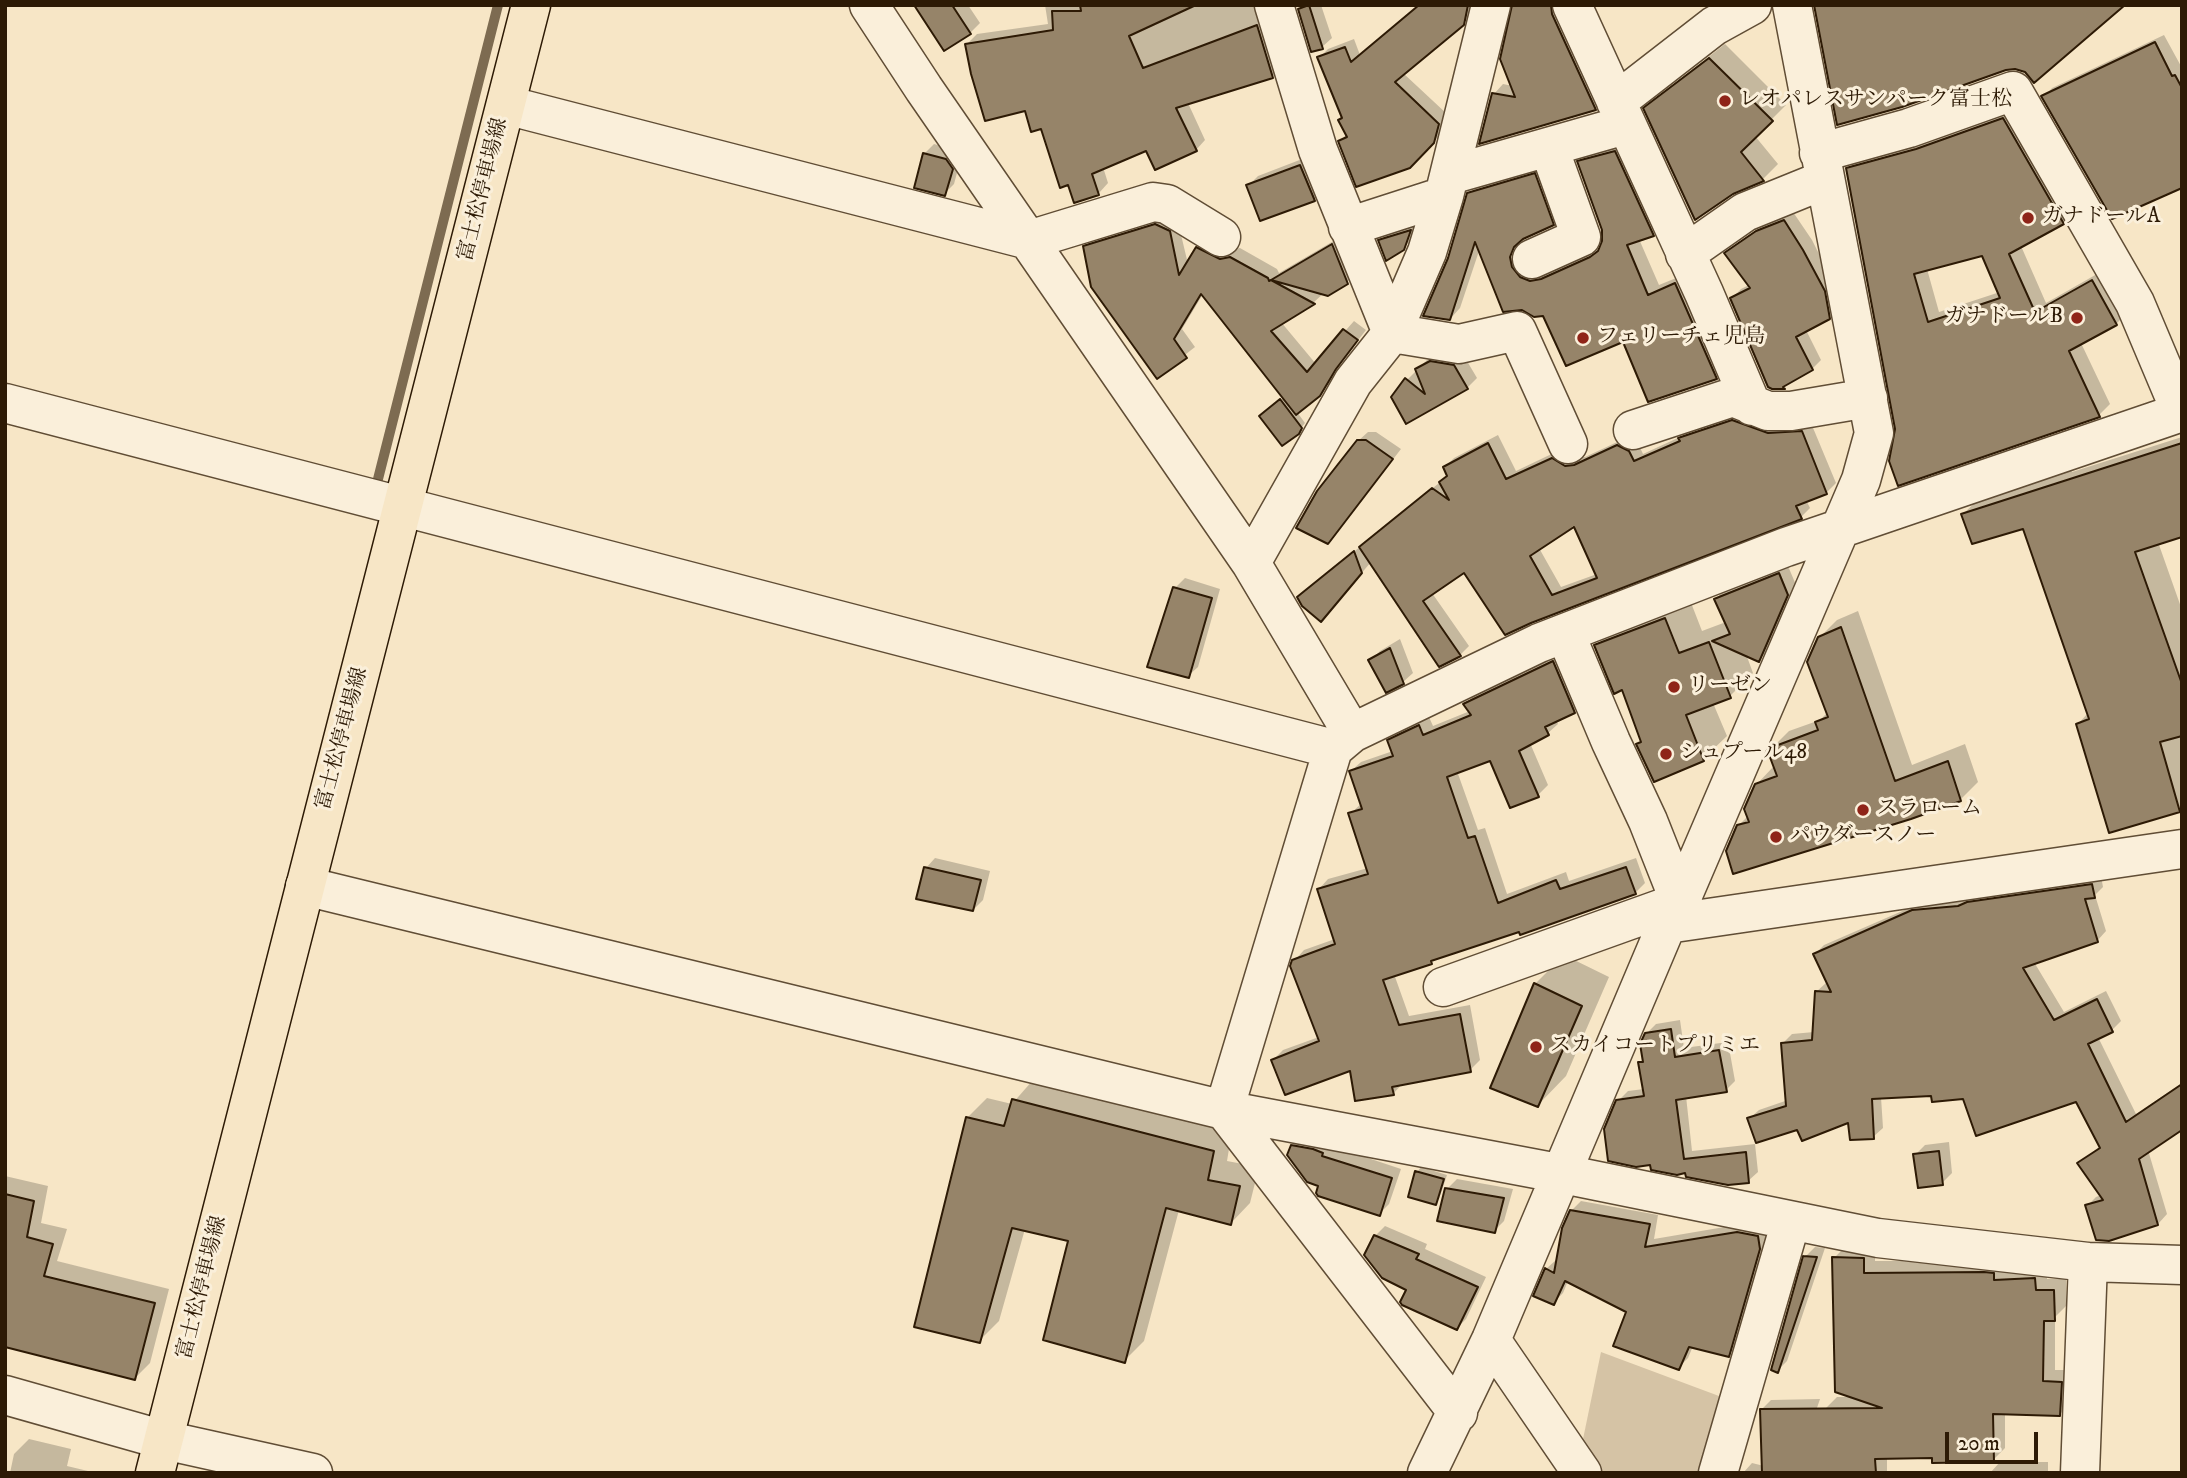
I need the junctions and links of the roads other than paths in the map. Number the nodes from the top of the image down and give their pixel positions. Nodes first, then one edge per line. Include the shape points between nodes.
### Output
1 (531, 5) edge
2 (869, 5) edge
3 (1273, 5) edge
4 (1491, 5) edge
5 (1572, 5) edge
6 (1752, 5) edge
7 (1792, 5) edge
8 (506, 106) junction
9 (1621, 114) junction
10 (1549, 148) junction
11 (1821, 166) junction
12 (1447, 185) junction
13 (1348, 227) junction
14 (1221, 237) dead end
15 (1029, 240) junction
16 (1685, 254) junction
17 (1532, 259) dead end
18 (1392, 333) junction
19 (1868, 398) junction
20 (5, 402) edge
21 (1752, 406) junction
22 (2181, 412) edge
23 (1633, 430) dead end
24 (1568, 444) dead end
25 (404, 507) junction
26 (1840, 528) junction
27 (1251, 564) junction
28 (1564, 633) junction
29 (1342, 741) junction
30 (2182, 849) edge
31 (304, 886) junction
32 (1673, 913) junction
33 (1443, 987) dead end
34 (1224, 1110) junction
35 (1563, 1174) junction
36 (1791, 1221) junction
37 (2088, 1262) junction
38 (2182, 1265) edge
39 (1491, 1340) junction
40 (5, 1395) edge
41 (1458, 1413) junction
42 (160, 1457) edge
43 (313, 1473) edge
44 (1427, 1473) edge
45 (1582, 1473) edge
46 (1718, 1473) edge
47 (2080, 1473) edge

1 - 8 main road, 富士松停車場線
2 - 15 street
3 - 13 street via 1318,150
4 - 12 street
5 - 9 street
6 - 9 street via 1714,26
7 - 11 street
8 - 15 street
8 - 25 main road, 富士松停車場線
9 - 10 street
9 - 16 street
10 - 12 street
10 - 17 street via 1581,237
11 - 16 street
11 - 19 street
11 - 22 street via 2013,91 2135,303
12 - 13 street
12 - 18 street via 1427,252
13 - 18 street
14 - 15 street via 1167,204 1153,202
15 - 27 street
16 - 21 street
18 - 24 street via 1459,344 1517,331
18 - 27 street via 1353,382
19 - 21 street via 1791,411
19 - 26 street via 1874,433 1861,480
20 - 25 street
21 - 23 street via 1733,397
22 - 26 street
25 - 29 street
25 - 31 main road, 富士松停車場線
26 - 28 street
26 - 32 street
27 - 29 street
28 - 29 street
28 - 32 street via 1648,821
29 - 34 street
30 - 32 street
31 - 34 street
31 - 42 main road, 富士松停車場線
32 - 33 street
32 - 35 street
34 - 35 street
34 - 41 street
35 - 36 street
35 - 39 street
36 - 37 street via 1878,1238
36 - 46 street
37 - 38 street
37 - 47 street
39 - 41 street
39 - 45 street
40 - 42 street
41 - 44 street
42 - 43 street

